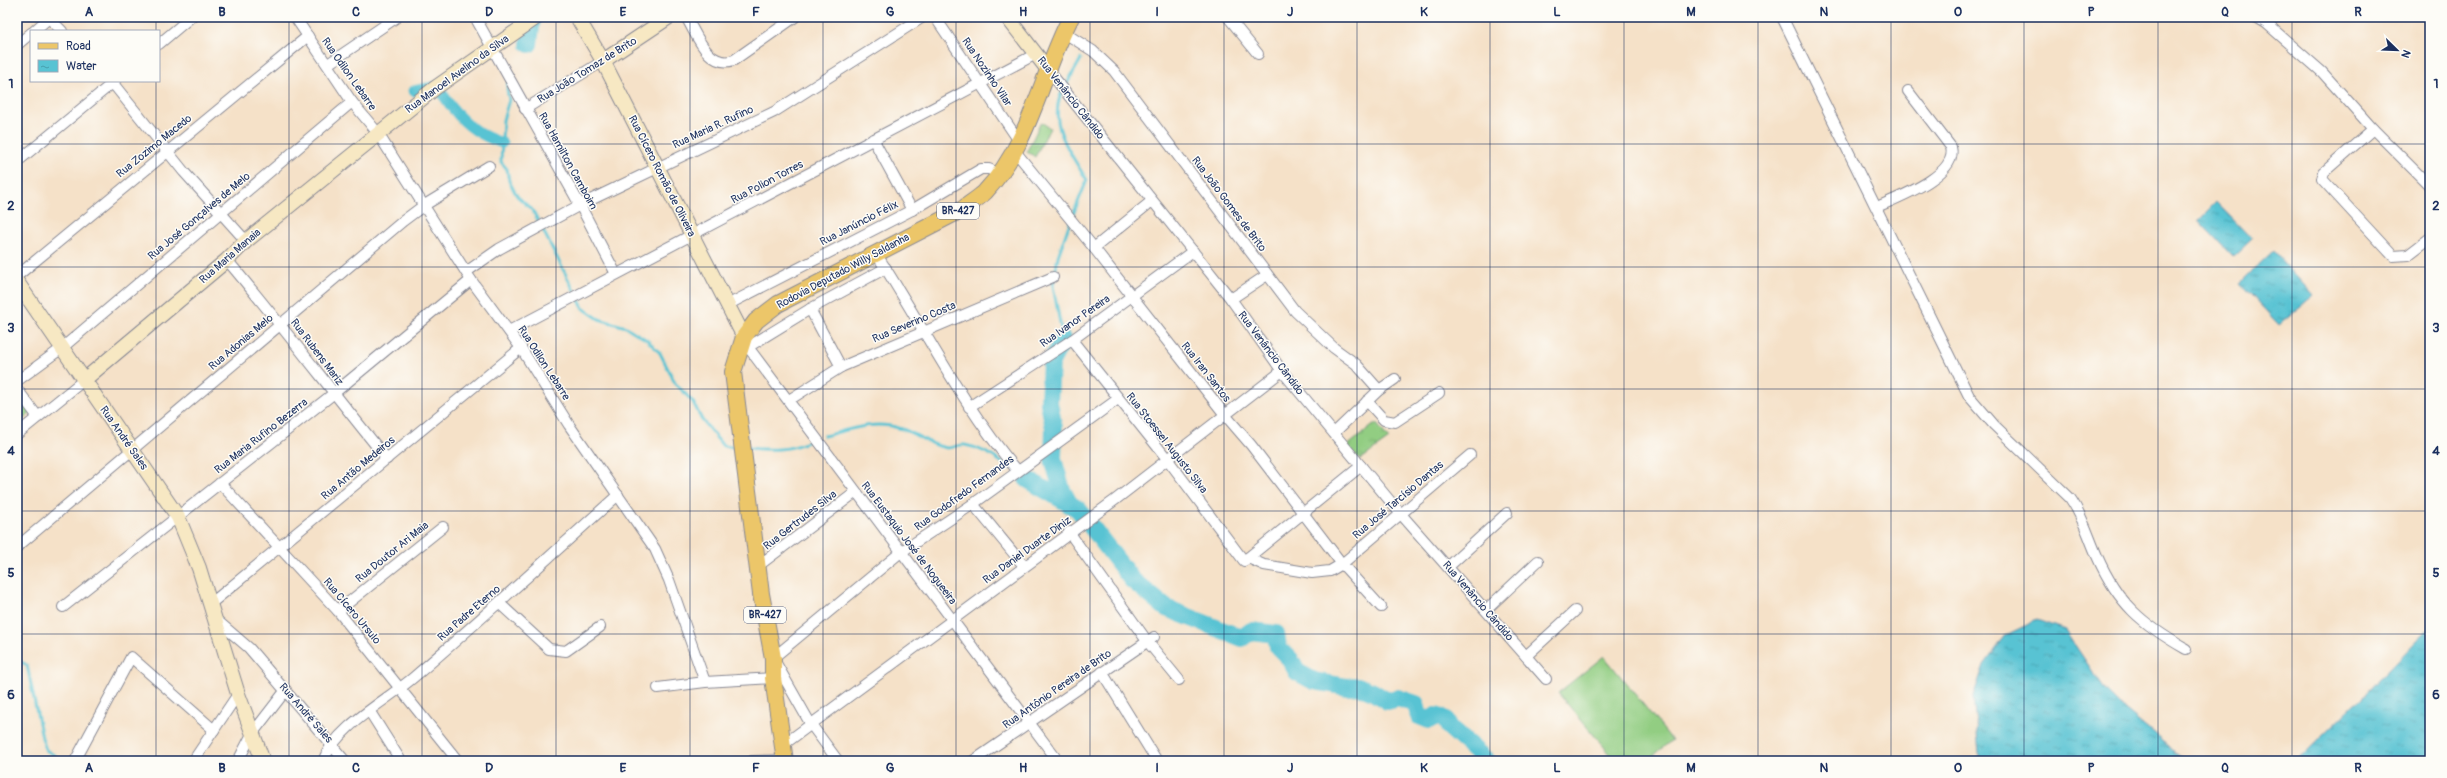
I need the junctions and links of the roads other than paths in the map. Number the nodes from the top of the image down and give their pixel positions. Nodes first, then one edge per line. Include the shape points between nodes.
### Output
1 (49, 17) edge
2 (191, 17) edge
3 (295, 17) edge
4 (397, 17) edge
5 (475, 17) edge
6 (537, 17) edge
7 (576, 17) edge
8 (669, 17) edge
9 (686, 17) edge
10 (795, 17) edge
11 (923, 17) edge
12 (935, 17) edge
13 (1007, 17) edge
14 (1071, 17) edge
15 (1228, 17) edge
16 (1782, 17) edge
17 (2256, 17) edge
18 (35, 30) edge
19 (61, 30) edge
20 (1063, 32) junction
21 (30, 34) edge
22 (308, 36) junction
23 (160, 43) edge
24 (17, 45) edge
25 (492, 47) junction
26 (1036, 54) junction
27 (1258, 54) dead end
28 (603, 61) junction
29 (328, 64) junction
30 (1049, 71) junction
31 (112, 82) edge
32 (981, 83) junction
33 (1908, 91) dead end
34 (352, 102) junction
35 (525, 109) junction
36 (2373, 129) junction
37 (378, 132) junction
38 (873, 139) junction
39 (1017, 145) junction
40 (167, 151) junction
41 (17, 162) edge
42 (489, 166) dead end
43 (658, 166) junction
44 (999, 174) junction
45 (2430, 186) edge
46 (1152, 201) junction
47 (580, 205) junction
48 (423, 206) junction
49 (1877, 207) junction
50 (912, 210) junction
51 (221, 213) junction
52 (692, 234) junction
53 (2430, 238) edge
54 (246, 241) junction
55 (1094, 248) junction
56 (1193, 251) junction
57 (876, 252) junction
58 (228, 260) junction
59 (886, 268) junction
60 (616, 274) junction
61 (1267, 275) junction
62 (17, 276) edge
63 (469, 276) junction
64 (1053, 277) dead end
65 (17, 282) edge
66 (1132, 296) junction
67 (1231, 299) junction
68 (729, 304) junction
69 (810, 309) junction
70 (281, 324) junction
71 (509, 331) junction
72 (923, 331) junction
73 (1072, 340) junction
74 (746, 342) junction
75 (62, 348) junction
76 (521, 348) junction
77 (841, 367) junction
78 (1282, 371) junction
79 (1395, 379) dead end
80 (84, 380) junction
81 (17, 381) edge
82 (17, 389) edge
83 (1379, 390) junction
84 (1439, 393) dead end
85 (333, 394) junction
86 (1118, 399) junction
87 (789, 400) junction
88 (1367, 401) junction
89 (969, 408) junction
90 (1226, 416) junction
91 (38, 417) junction
92 (1334, 433) junction
93 (17, 434) edge
94 (133, 450) junction
95 (1470, 455) dead end
96 (387, 459) junction
97 (1168, 460) junction
98 (1361, 466) junction
99 (1017, 470) junction
100 (220, 483) junction
101 (856, 492) junction
102 (618, 495) junction
103 (973, 504) junction
104 (1400, 513) junction
105 (1507, 513) dead end
106 (1304, 515) junction
107 (178, 517) junction
108 (442, 527) dead end
109 (1070, 532) junction
110 (17, 547) edge
111 (281, 547) junction
112 (901, 552) junction
113 (1246, 559) junction
114 (1538, 561) dead end
115 (1342, 564) junction
116 (758, 566) junction
117 (1024, 566) junction
118 (1448, 567) junction
119 (499, 603) junction
120 (63, 606) dead end
121 (1381, 607) dead end
122 (1486, 610) junction
123 (211, 611) junction
124 (338, 611) junction
125 (1576, 611) dead end
126 (951, 620) junction
127 (600, 627) dead end
128 (1151, 639) junction
129 (2186, 649) dead end
130 (1526, 656) junction
131 (773, 658) junction
132 (1102, 672) junction
133 (773, 678) junction
134 (1546, 679) dead end
135 (1179, 680) dead end
136 (705, 682) junction
137 (658, 688) dead end
138 (400, 689) junction
139 (286, 690) junction
140 (238, 694) junction
141 (370, 712) junction
142 (810, 723) junction
143 (1028, 723) junction
144 (214, 730) junction
145 (252, 734) junction
146 (332, 743) junction
147 (784, 756) edge
148 (75, 761) edge
149 (193, 761) edge
150 (238, 761) edge
151 (263, 761) edge
152 (324, 761) edge
153 (345, 761) edge
154 (402, 761) edge
155 (458, 761) edge
156 (752, 761) edge
157 (838, 761) edge
158 (973, 761) edge
159 (1058, 761) edge
160 (1157, 761) edge

1 - 18 street
1 - 19 street
2 - 23 street
3 - 22 street, Rua Odilon Lebarre
4 - 29 street
5 - 25 street, Rua Hamilton Camboim
6 - 25 street, Rua Manoel Avelino da Silva
7 - 28 street, Rua Cícero Romão de Oliveira
8 - 28 street, Rua João Tomaz de Brito
9 - 10 street via 710,56 722,62 734,60
11 - 43 street, Rua Maria R. Rufino via 774,112
12 - 32 street, Rua Nozinho Vilar
13 - 26 street, Rua Venâncio Cândido
14 - 20 main road, Rodovia Deputado Willy Saldanha / BR-427
15 - 27 street
16 - 49 street
17 - 36 street via 2322,72
20 - 30 main road, Rodovia Deputado Willy Saldanha / BR-427
20 - 61 street, Rua João Gomes de Brito via 1093,51 1114,71
21 - 24 street
22 - 29 street, Rua Odilon Lebarre
22 - 40 street, Rua Zozimo Macedo
25 - 35 street, Rua Hamilton Camboim
25 - 37 street, Rua Manoel Avelino da Silva
26 - 30 street, Rua Venâncio Cândido
26 - 32 street, Rua Polion Torres
28 - 35 street, Rua João Tomaz de Brito
28 - 43 street, Rua Cícero Romão de Oliveira
29 - 34 street, Rua Odilon Lebarre
30 - 39 main road, Rodovia Deputado Willy Saldanha / BR-427
30 - 46 street, Rua Venâncio Cândido
31 - 40 street
31 - 41 street
32 - 38 street, Rua Polion Torres
32 - 39 street, Rua Nozinho Vilar
33 - 49 street via 1951,147 1952,155 1949,164 1939,174
34 - 37 street, Rua Odilon Lebarre
34 - 51 street, Rua José Gonçalves de Melo
35 - 47 street, Rua Hamilton Camboim
36 - 45 street
36 - 53 street via 2324,172 2322,179 2393,256 2408,255
37 - 48 street, Rua Odilon Lebarre
37 - 54 street, Rua Maria Manaia
38 - 50 street
38 - 52 street, Rua Polion Torres
39 - 44 main road, Rodovia Deputado Willy Saldanha / BR-427
39 - 55 street, Rua Iran Santos
40 - 51 street
40 - 62 street, Rua Zozimo Macedo
42 - 48 street, Rua Adonias Melo
43 - 47 street, Rua Maria R. Rufino
43 - 52 street, Rua Cícero Romão de Oliveira
44 - 50 street, Rua Janúncio Félix via 989,169 981,169
44 - 57 main road, Rodovia Deputado Willy Saldanha / BR-427 via 984,193 963,209
46 - 55 street
46 - 56 street, Rua Venâncio Cândido
47 - 60 street, Rua Hamilton Camboim
47 - 63 street, Rua Maria R. Rufino via 500,249
48 - 63 street, Rua Odilon Lebarre
48 - 70 street, Rua Adonias Melo
49 - 129 street via 1969,396 1994,425 2070,498 2080,512 2104,572 2132,613
50 - 68 street, Rua Janúncio Félix
51 - 54 street
51 - 75 street, Rua José Gonçalves de Melo
52 - 60 street, Rua Polion Torres
52 - 68 street, Rua Cícero Romão de Oliveira
54 - 58 street, Rua Maria Manaia
55 - 66 street, Rua Iran Santos
56 - 66 street, Rua Ivanor Pereira
56 - 67 street, Rua Venâncio Cândido
57 - 59 street
57 - 74 main road, Rodovia Deputado Willy Saldanha / BR-427 via 778,304 756,321
58 - 70 street, Rua Rubens Mariz
58 - 80 street, Rua Maria Manaia
59 - 69 street
59 - 72 street
60 - 71 street, Rua Polion Torres
61 - 67 street
61 - 83 street, Rua João Gomes de Brito via 1309,326 1356,364
63 - 71 street, Rua Odilon Lebarre
63 - 85 street, Rua Maria Rufino Bezerra
64 - 72 street, Rua Severino Costa
65 - 75 street, Rua André Sales
66 - 73 street, Rua Ivanor Pereira
66 - 90 street, Rua Iran Santos
67 - 78 street, Rua Venâncio Cândido
68 - 74 street, Rua Cícero Romão de Oliveira
69 - 74 street
69 - 77 street
70 - 85 street, Rua Rubens Mariz
70 - 94 street, Rua Adonias Melo
71 - 76 street, Rua Odilon Lebarre
72 - 77 street, Rua Severino Costa
72 - 89 street
73 - 86 street, Rua Stoessel Augusto Silva
73 - 89 street, Rua Ivanor Pereira
74 - 87 street, Rua Eustaquio José de Nogueeira
74 - 116 main road, Rodovia Deputado Willy Saldanha / BR-427 via 733,372
75 - 80 street, Rua André Sales
75 - 81 street, Rua José Gonçalves de Melo
76 - 96 street, Rua Antão Medeiros
76 - 102 street, Rua Odilon Lebarre via 569,425
77 - 87 street, Rua Severino Costa
78 - 90 street, Rua Daniel Duarte Diniz
78 - 92 street, Rua Venâncio Cândido
79 - 83 street
80 - 91 street
80 - 94 street, Rua André Sales
82 - 91 street
83 - 88 street
84 - 88 street via 1400,421 1390,422 1379,416
85 - 96 street, Rua Rubens Mariz
85 - 100 street, Rua Maria Rufino Bezerra
86 - 97 street, Rua Stoessel Augusto Silva
86 - 99 street, Rua Godofredo Fernandes
87 - 101 street, Rua Eustaquio José de Nogueeira
88 - 92 street
89 - 99 street via 992,441
90 - 97 street, Rua Daniel Duarte Diniz
90 - 106 street, Rua Iran Santos
91 - 93 street
92 - 98 street, Rua Venâncio Cândido
94 - 107 street, Rua André Sales
94 - 110 street, Rua Adonias Melo
95 - 104 street, Rua José Tarcísio Dantas
96 - 111 street, Rua Antão Medeiros
97 - 109 street, Rua Daniel Duarte Diniz
97 - 113 street, Rua Stoessel Augusto Silva
98 - 104 street, Rua Venâncio Cândido
98 - 106 street
99 - 103 street, Rua Godofredo Fernandes
100 - 107 street, Rua Maria Rufino Bezerra
100 - 111 street, Rua Cícero Ursulo
101 - 112 street, Rua Eustaquio José de Nogueeira
101 - 116 street, Rua Gertrudes Silva
102 - 119 street, Rua Padre Eterno
102 - 136 street, Rua Odilon Lebarre via 664,566
103 - 112 street, Rua Godofredo Fernandes
103 - 117 street
104 - 115 street, Rua José Tarcísio Dantas
104 - 118 street, Rua Venâncio Cândido
105 - 118 street
106 - 113 street
106 - 115 street, Rua Iran Santos
107 - 120 street, Rua Maria Rufino Bezerra
107 - 123 street, Rua André Sales via 199,568
108 - 124 street, Rua Doutor Ari Maia
109 - 117 street, Rua Daniel Duarte Diniz
109 - 128 street
111 - 123 street, Rua Antão Medeiros
111 - 124 street, Rua Cícero Ursulo
112 - 126 street, Rua Eustaquio José de Nogueeira
112 - 131 street, Rua Godofredo Fernandes
113 - 115 street, Rua José Tarcísio Dantas via 1264,565 1312,573 1330,571
114 - 122 street
115 - 121 street, Rua Iran Santos
116 - 131 main road, Rodovia Deputado Willy Saldanha / BR-427
117 - 126 street, Rua Daniel Duarte Diniz
118 - 122 street, Rua Venâncio Cândido
119 - 127 street via 549,649 559,652 566,651
119 - 138 street, Rua Padre Eterno
122 - 130 street, Rua Venâncio Cândido
123 - 139 street, Rua André Sales via 249,648
123 - 140 street
124 - 138 street, Rua Cícero Ursulo
125 - 130 street
126 - 142 street, Rua Daniel Duarte Diniz
126 - 143 street, Rua Eustaquio José de Nogueeira
128 - 132 street, Rua Antônio Pereira de Brito
128 - 135 street
130 - 134 street, Rua Venâncio Cândido
131 - 133 main road, Rodovia Deputado Willy Saldanha / BR-427
131 - 142 street
132 - 143 street, Rua Antônio Pereira de Brito
132 - 160 street
133 - 136 street
133 - 147 main road, Rodovia Deputado Willy Saldanha / BR-427
136 - 137 street
138 - 141 street, Rua Padre Eterno
138 - 155 street, Rua Cícero Ursulo
139 - 145 street
139 - 146 street, Rua André Sales
140 - 144 street
140 - 145 street
141 - 146 street, Rua Padre Eterno
141 - 154 street
142 - 147 street, Rua Daniel Duarte Diniz
142 - 157 street
143 - 158 street, Rua Antônio Pereira de Brito
143 - 159 street, Rua Eustaquio José de Nogueeira
144 - 148 street via 131,657
144 - 149 street
145 - 150 street
145 - 151 street
146 - 152 street
146 - 153 street, Rua André Sales
147 - 156 street

